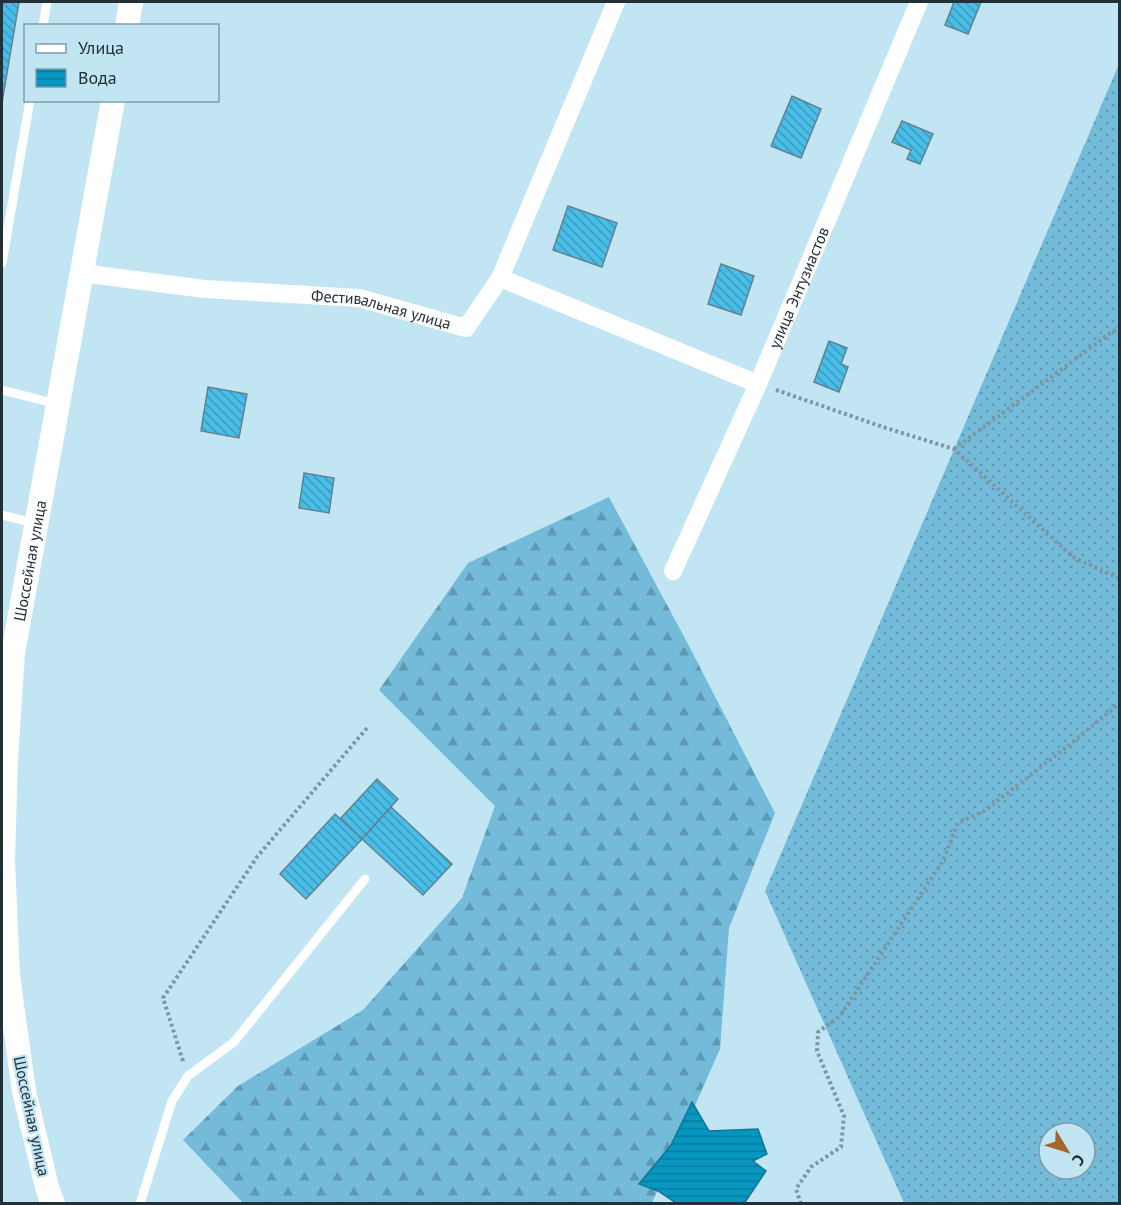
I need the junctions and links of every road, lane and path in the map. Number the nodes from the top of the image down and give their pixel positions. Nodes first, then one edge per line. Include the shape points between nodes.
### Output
1 (47, 2) edge
2 (131, 2) edge
3 (616, 2) edge
4 (919, 2) edge
5 (43, 24) edge
6 (127, 24) edge
7 (30, 102) edge
8 (113, 102) edge
9 (2, 264) edge
10 (81, 273) junction
11 (500, 278) junction
12 (1119, 326) edge
13 (758, 384) junction
14 (2, 390) edge
15 (57, 404) junction
16 (954, 449) junction
17 (2, 515) edge
18 (36, 524) junction
19 (673, 570) dead end
20 (1119, 579) edge
21 (1119, 703) edge
22 (367, 728) dead end
23 (365, 879) dead end
24 (188, 1076) junction
25 (53, 1203) edge
26 (141, 1203) edge
27 (801, 1203) edge

1 - 5 lane
2 - 6 main road
3 - 11 street, Фестивальная улица
4 - 13 street, улица Энтузиастов
7 - 9 lane
8 - 10 main road, Шоссейная улица
10 - 11 street, Фестивальная улица via 206,289 359,298 466,328
10 - 15 main road, Шоссейная улица
11 - 13 street
12 - 16 path
13 - 16 path
13 - 19 street, улица Энтузиастов
14 - 15 lane
15 - 18 main road, Шоссейная улица
16 - 20 path via 1073,558
17 - 18 lane
18 - 25 main road, Шоссейная улица via 13,653 3,860 8,976 24,1091
21 - 27 path via 984,811 958,823 943,861 840,1016 818,1032 817,1051 844,1116 841,1147 811,1167 796,1189
22 - 24 path via 257,857 163,998
23 - 24 lane via 234,1042
24 - 26 lane via 172,1101

